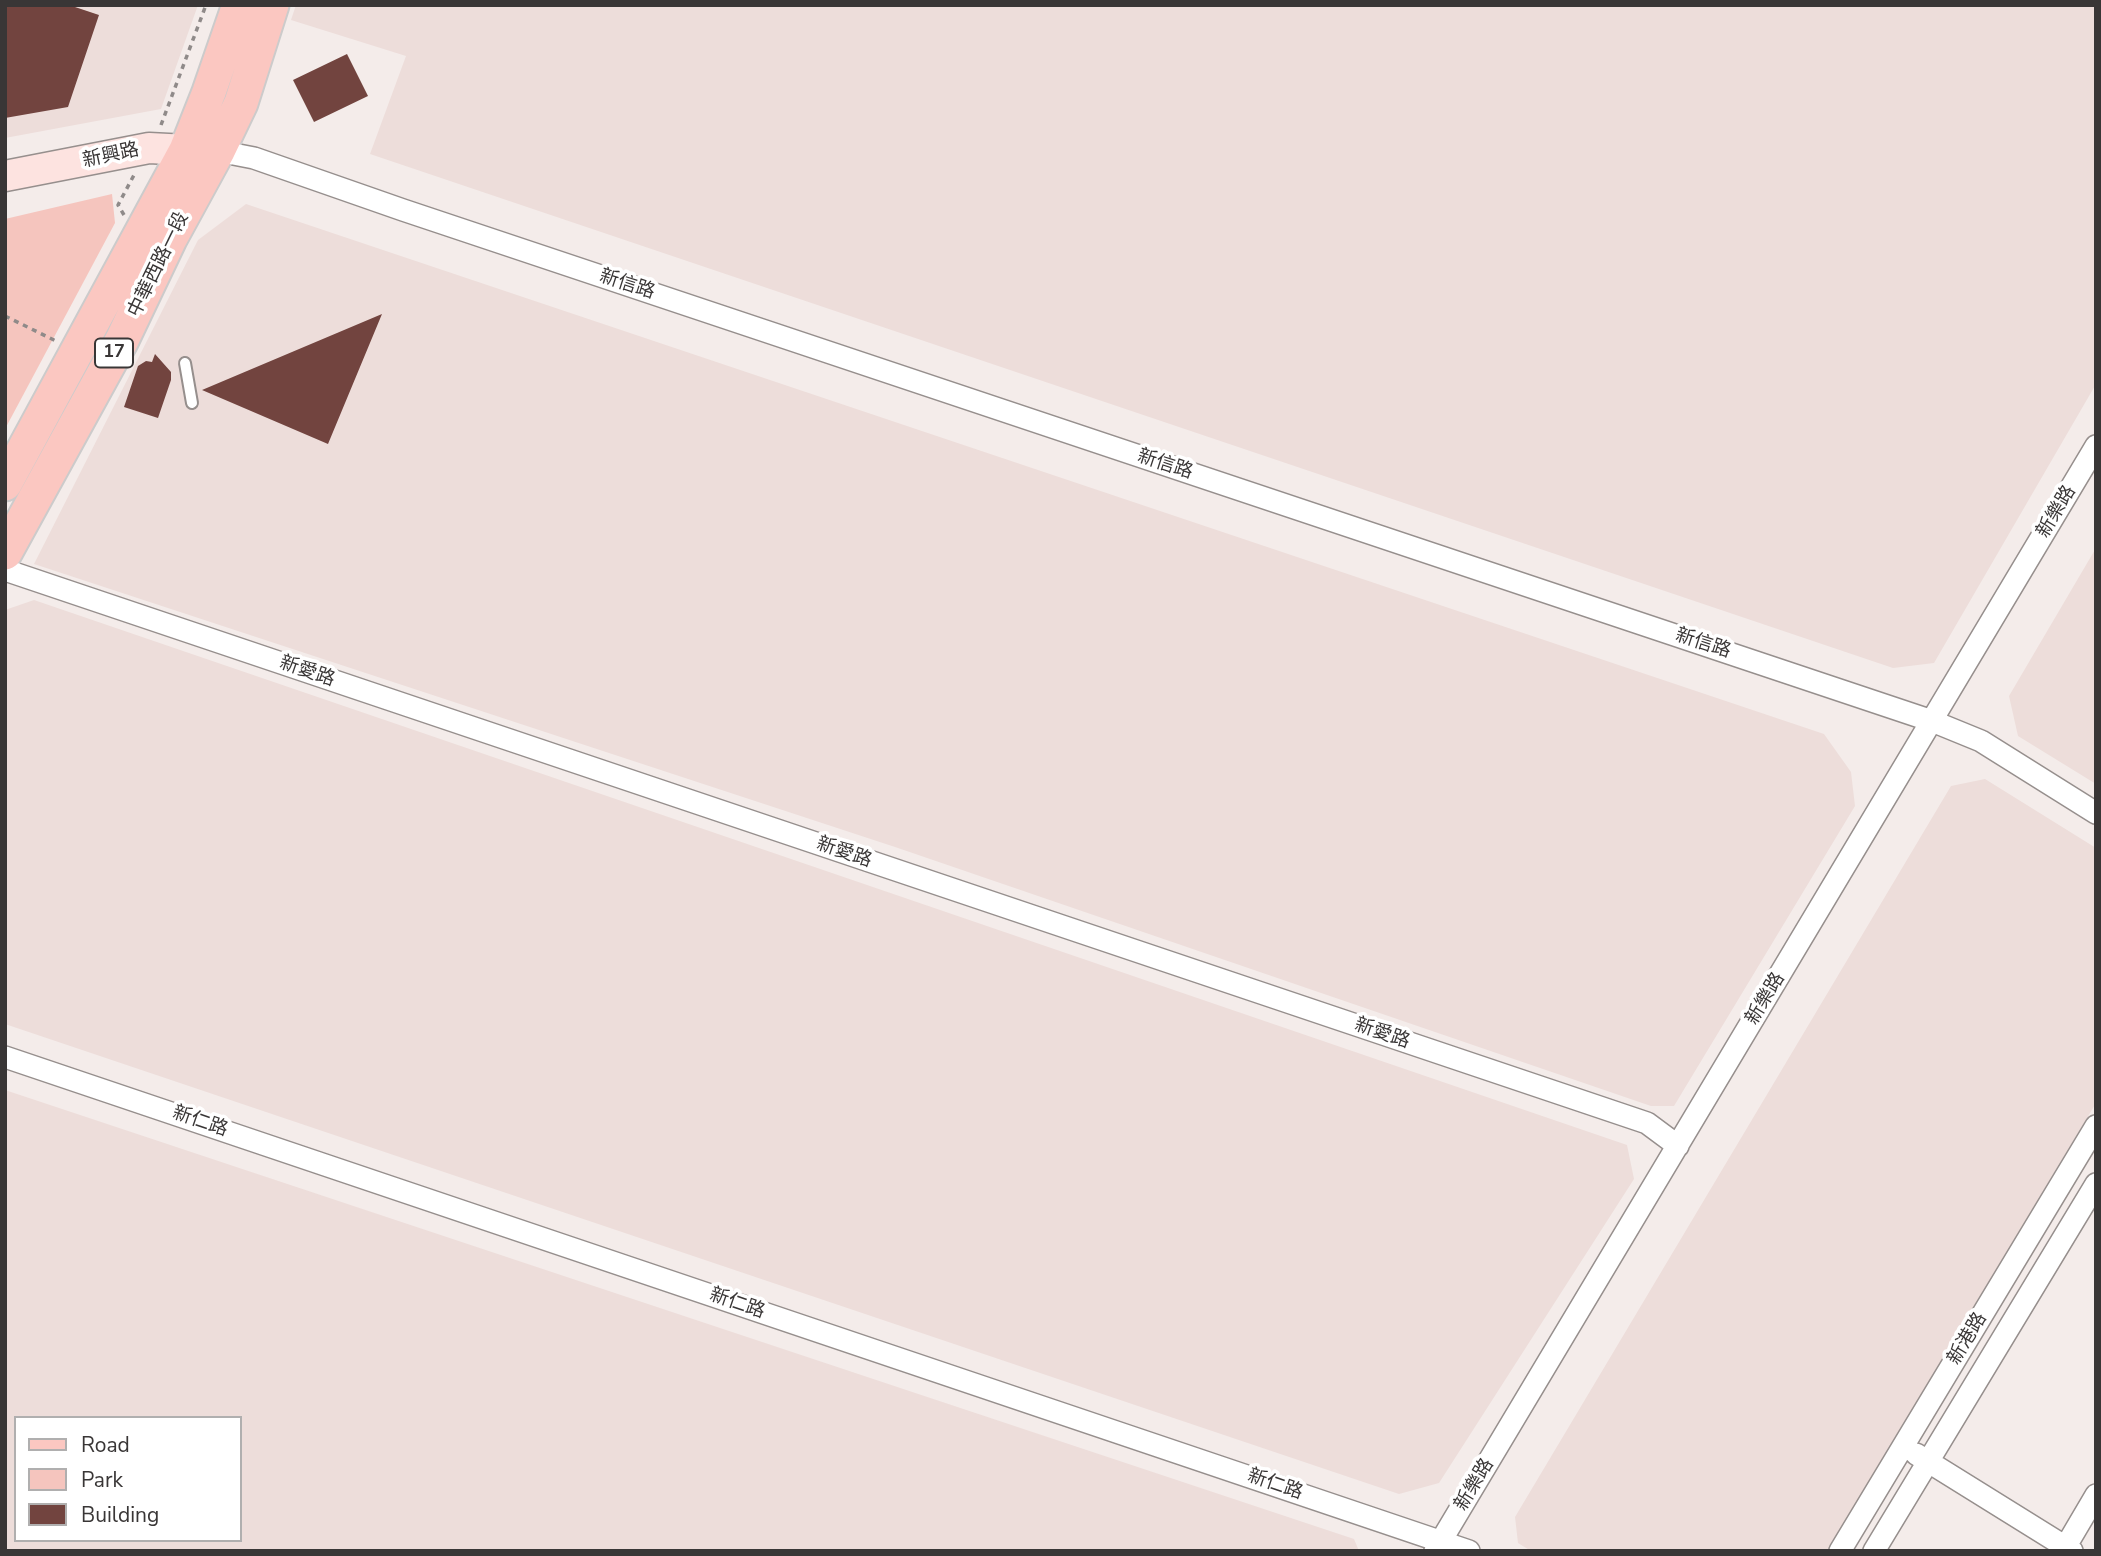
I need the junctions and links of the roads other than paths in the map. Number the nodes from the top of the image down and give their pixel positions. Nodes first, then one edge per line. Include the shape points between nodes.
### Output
1 (239, 5) edge
2 (272, 5) edge
3 (202, 151) junction
4 (5, 176) edge
5 (185, 363) dead end
6 (192, 403) dead end
7 (2096, 446) edge
8 (5, 484) edge
9 (5, 553) edge
10 (5, 570) edge
11 (1932, 721) junction
12 (2096, 813) edge
13 (5, 1057) edge
14 (2096, 1126) edge
15 (1678, 1146) junction
16 (2096, 1184) edge
17 (1903, 1446) junction
18 (1928, 1461) junction
19 (2096, 1495) edge
20 (1438, 1546) edge
21 (2067, 1549) edge
22 (1469, 1551) edge
23 (1840, 1551) edge
24 (1874, 1551) edge

1 - 3 main road, 中華西路一段 / 17 via 209,92
2 - 3 main road, 中華西路一段 / 17 via 241,103
3 - 4 street, 新興路 via 149,148
3 - 8 main road, 中華西路一段 / 17
3 - 9 main road, 中華西路一段 / 17 via 170,239 122,340
3 - 11 street, 新信路 via 254,158
5 - 6 lane
7 - 11 street, 新樂路
10 - 15 street, 新愛路 via 1647,1123
11 - 12 street, 新信路 via 1980,741
11 - 15 street, 新樂路
13 - 20 street, 新仁路
14 - 17 street, 新港路
15 - 20 street, 新樂路
16 - 18 street, 新港路
17 - 18 street
17 - 23 street, 新港路
18 - 21 street
18 - 24 street, 新港路
19 - 21 street
20 - 22 street, 新仁路

